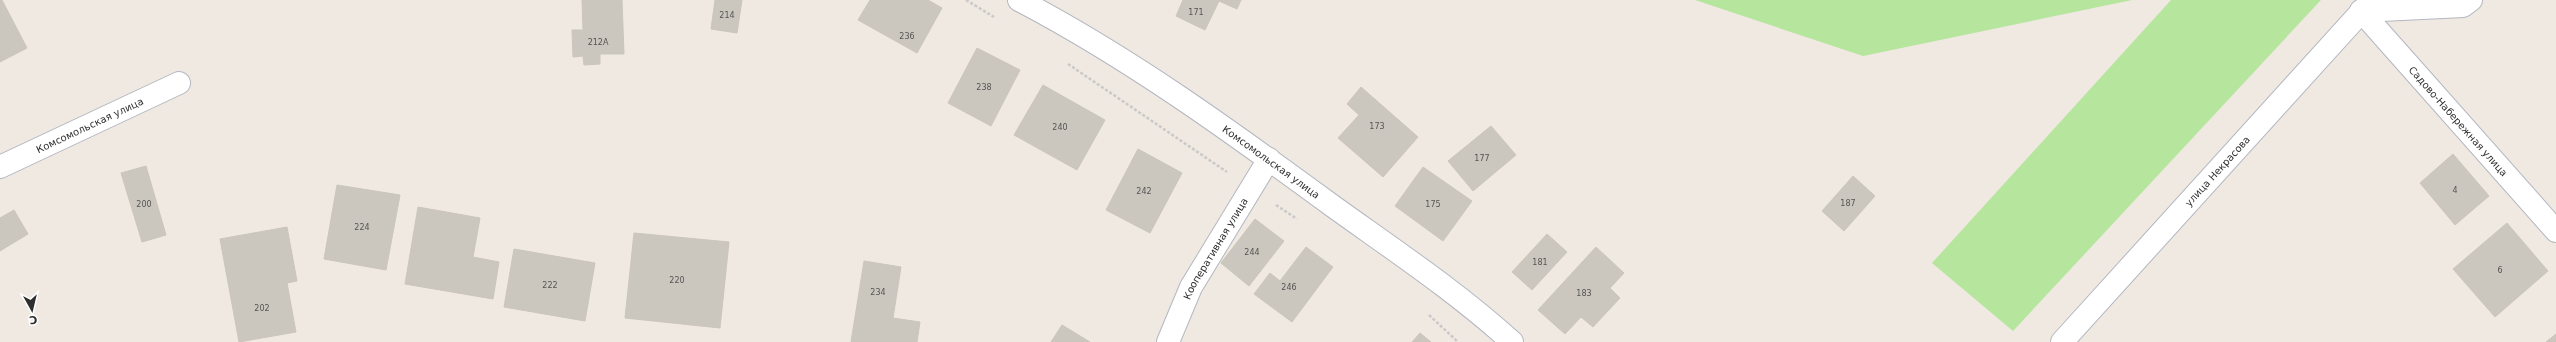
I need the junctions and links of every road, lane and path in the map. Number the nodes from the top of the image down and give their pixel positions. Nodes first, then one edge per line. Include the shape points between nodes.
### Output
1 (966, 0) edge
2 (1019, 0) edge
3 (2471, 0) edge
4 (2367, 6) edge
5 (998, 19) dead end
6 (1062, 60) dead end
7 (179, 83) dead end
8 (1268, 159) junction
9 (0, 167) edge
10 (1251, 188) junction
11 (1303, 224) dead end
12 (2556, 231) edge
13 (1425, 311) dead end
14 (1168, 342) edge
15 (1458, 342) edge
16 (1512, 342) edge
17 (2062, 342) edge

1 - 5 path
2 - 8 street, Комсомольская улица via 1082,33
3 - 4 street via 2463,6
4 - 12 street, Садово-Набережная улица
4 - 17 street, улица Некрасова
6 - 10 path
7 - 9 street, Комсомольская улица
8 - 10 street, Кооперативная улица
8 - 16 street, Комсомольская улица via 1478,312
10 - 11 path
10 - 14 street, Кооперативная улица via 1191,288
13 - 15 path

